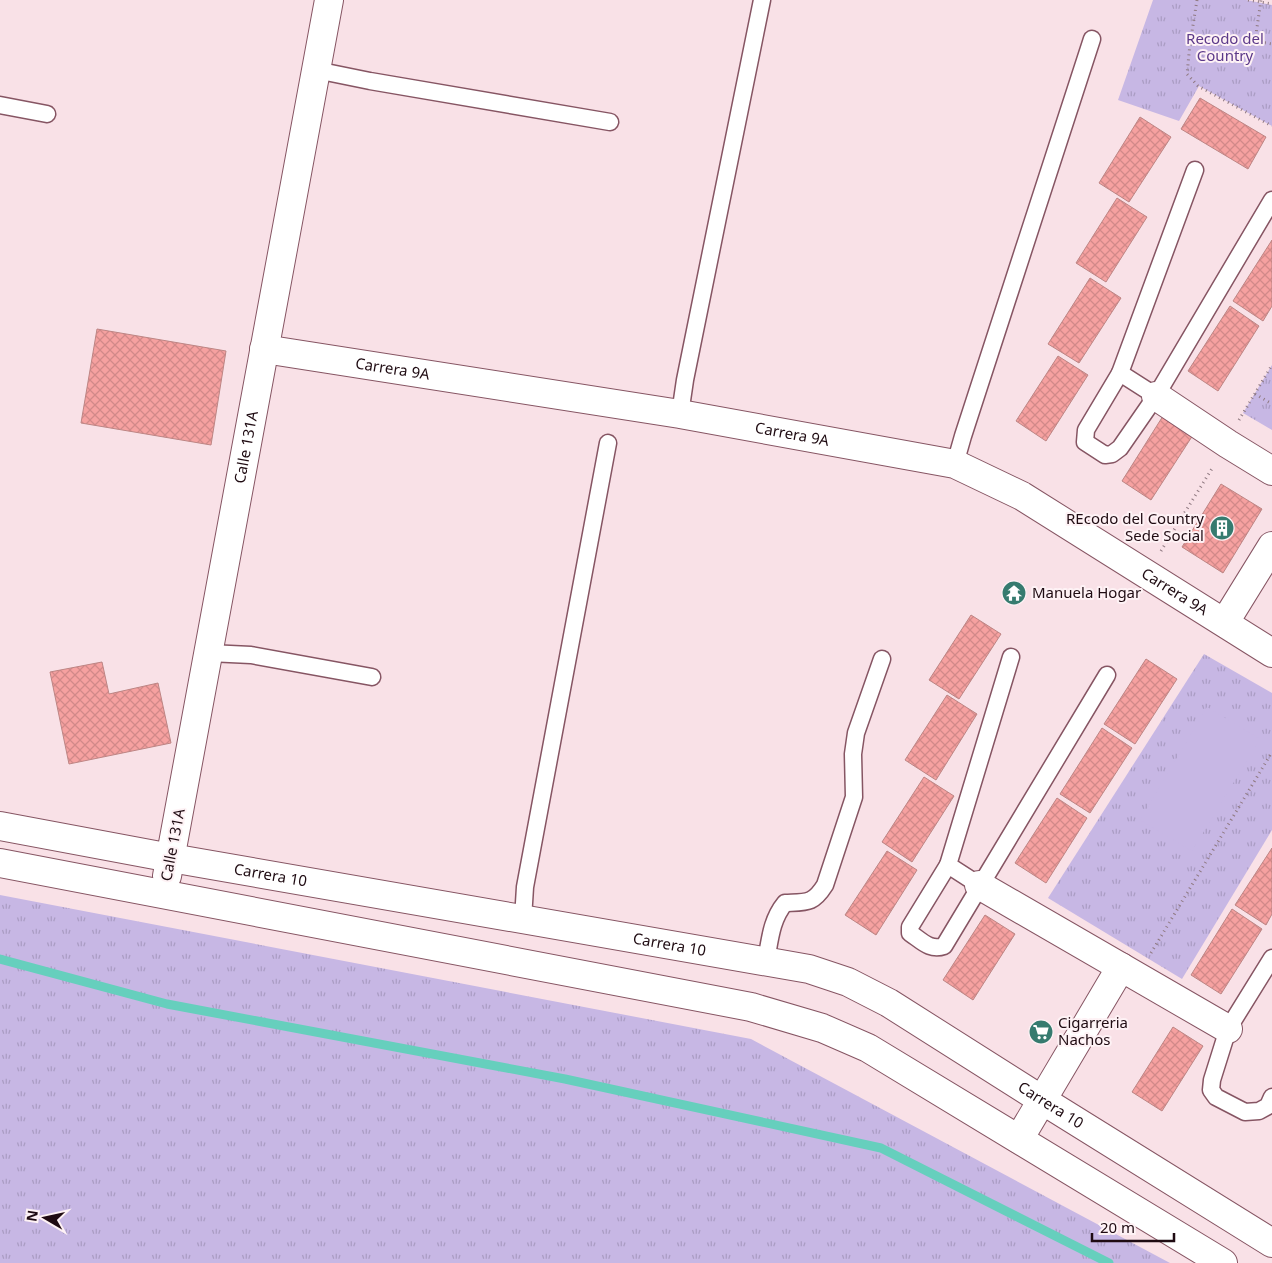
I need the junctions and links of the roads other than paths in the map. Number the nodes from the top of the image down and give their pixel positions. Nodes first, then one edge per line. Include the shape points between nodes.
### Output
1 (329, 0) edge
2 (762, 0) edge
3 (1092, 39) dead end
4 (316, 70) junction
5 (0, 105) edge
6 (47, 114) dead end
7 (610, 122) dead end
8 (1195, 170) dead end
9 (1272, 200) edge
10 (264, 349) junction
11 (1120, 373) junction
12 (1156, 396) junction
13 (680, 414) junction
14 (608, 443) dead end
15 (955, 464) junction
16 (1272, 471) edge
17 (1272, 546) edge
18 (1225, 622) junction
19 (209, 653) junction
20 (1272, 653) edge
21 (1011, 657) dead end
22 (882, 659) dead end
23 (1107, 675) dead end
24 (372, 677) dead end
25 (0, 826) edge
26 (171, 858) junction
27 (0, 863) edge
28 (948, 864) junction
29 (979, 885) junction
30 (164, 893) junction
31 (522, 919) junction
32 (1272, 958) edge
33 (766, 961) junction
34 (1129, 972) junction
35 (1228, 1029) junction
36 (1272, 1096) edge
37 (1042, 1100) junction
38 (1019, 1139) junction
39 (1272, 1243) edge
40 (1223, 1263) edge

1 - 4 street, Calle 131A
2 - 13 lane
3 - 15 lane
4 - 7 lane
4 - 10 street, Calle 131A
5 - 6 lane
8 - 11 lane
9 - 12 lane
10 - 13 street, Carrera 9A
10 - 19 street, Calle 131A
11 - 12 lane
11 - 12 lane via 1086,430 1085,442 1105,455 1120,448
12 - 16 street
13 - 15 street, Carrera 9A
14 - 31 lane via 525,888
15 - 18 street, Carrera 9A via 1022,496
17 - 18 street
18 - 20 street, Carrera 9A
19 - 24 lane via 251,655
19 - 26 street, Calle 131A
21 - 28 lane
22 - 33 lane via 856,733 854,797 825,885 818,896 808,902 785,903 777,913
23 - 29 lane
25 - 26 street, Carrera 10
26 - 30 street, Calle 131A
26 - 31 street, Carrera 10
27 - 30 street
28 - 29 lane
28 - 29 lane via 910,927 910,933 931,948 944,946
29 - 34 street
30 - 38 street via 751,1007 822,1028 868,1048
31 - 33 street, Carrera 10
32 - 35 lane
33 - 37 street, Carrera 10 via 809,969 848,982 889,1003
34 - 35 street
34 - 37 street
35 - 36 lane via 1211,1090 1216,1097 1245,1112 1259,1111 1268,1106
37 - 38 street
37 - 39 street, Carrera 10
38 - 40 street

